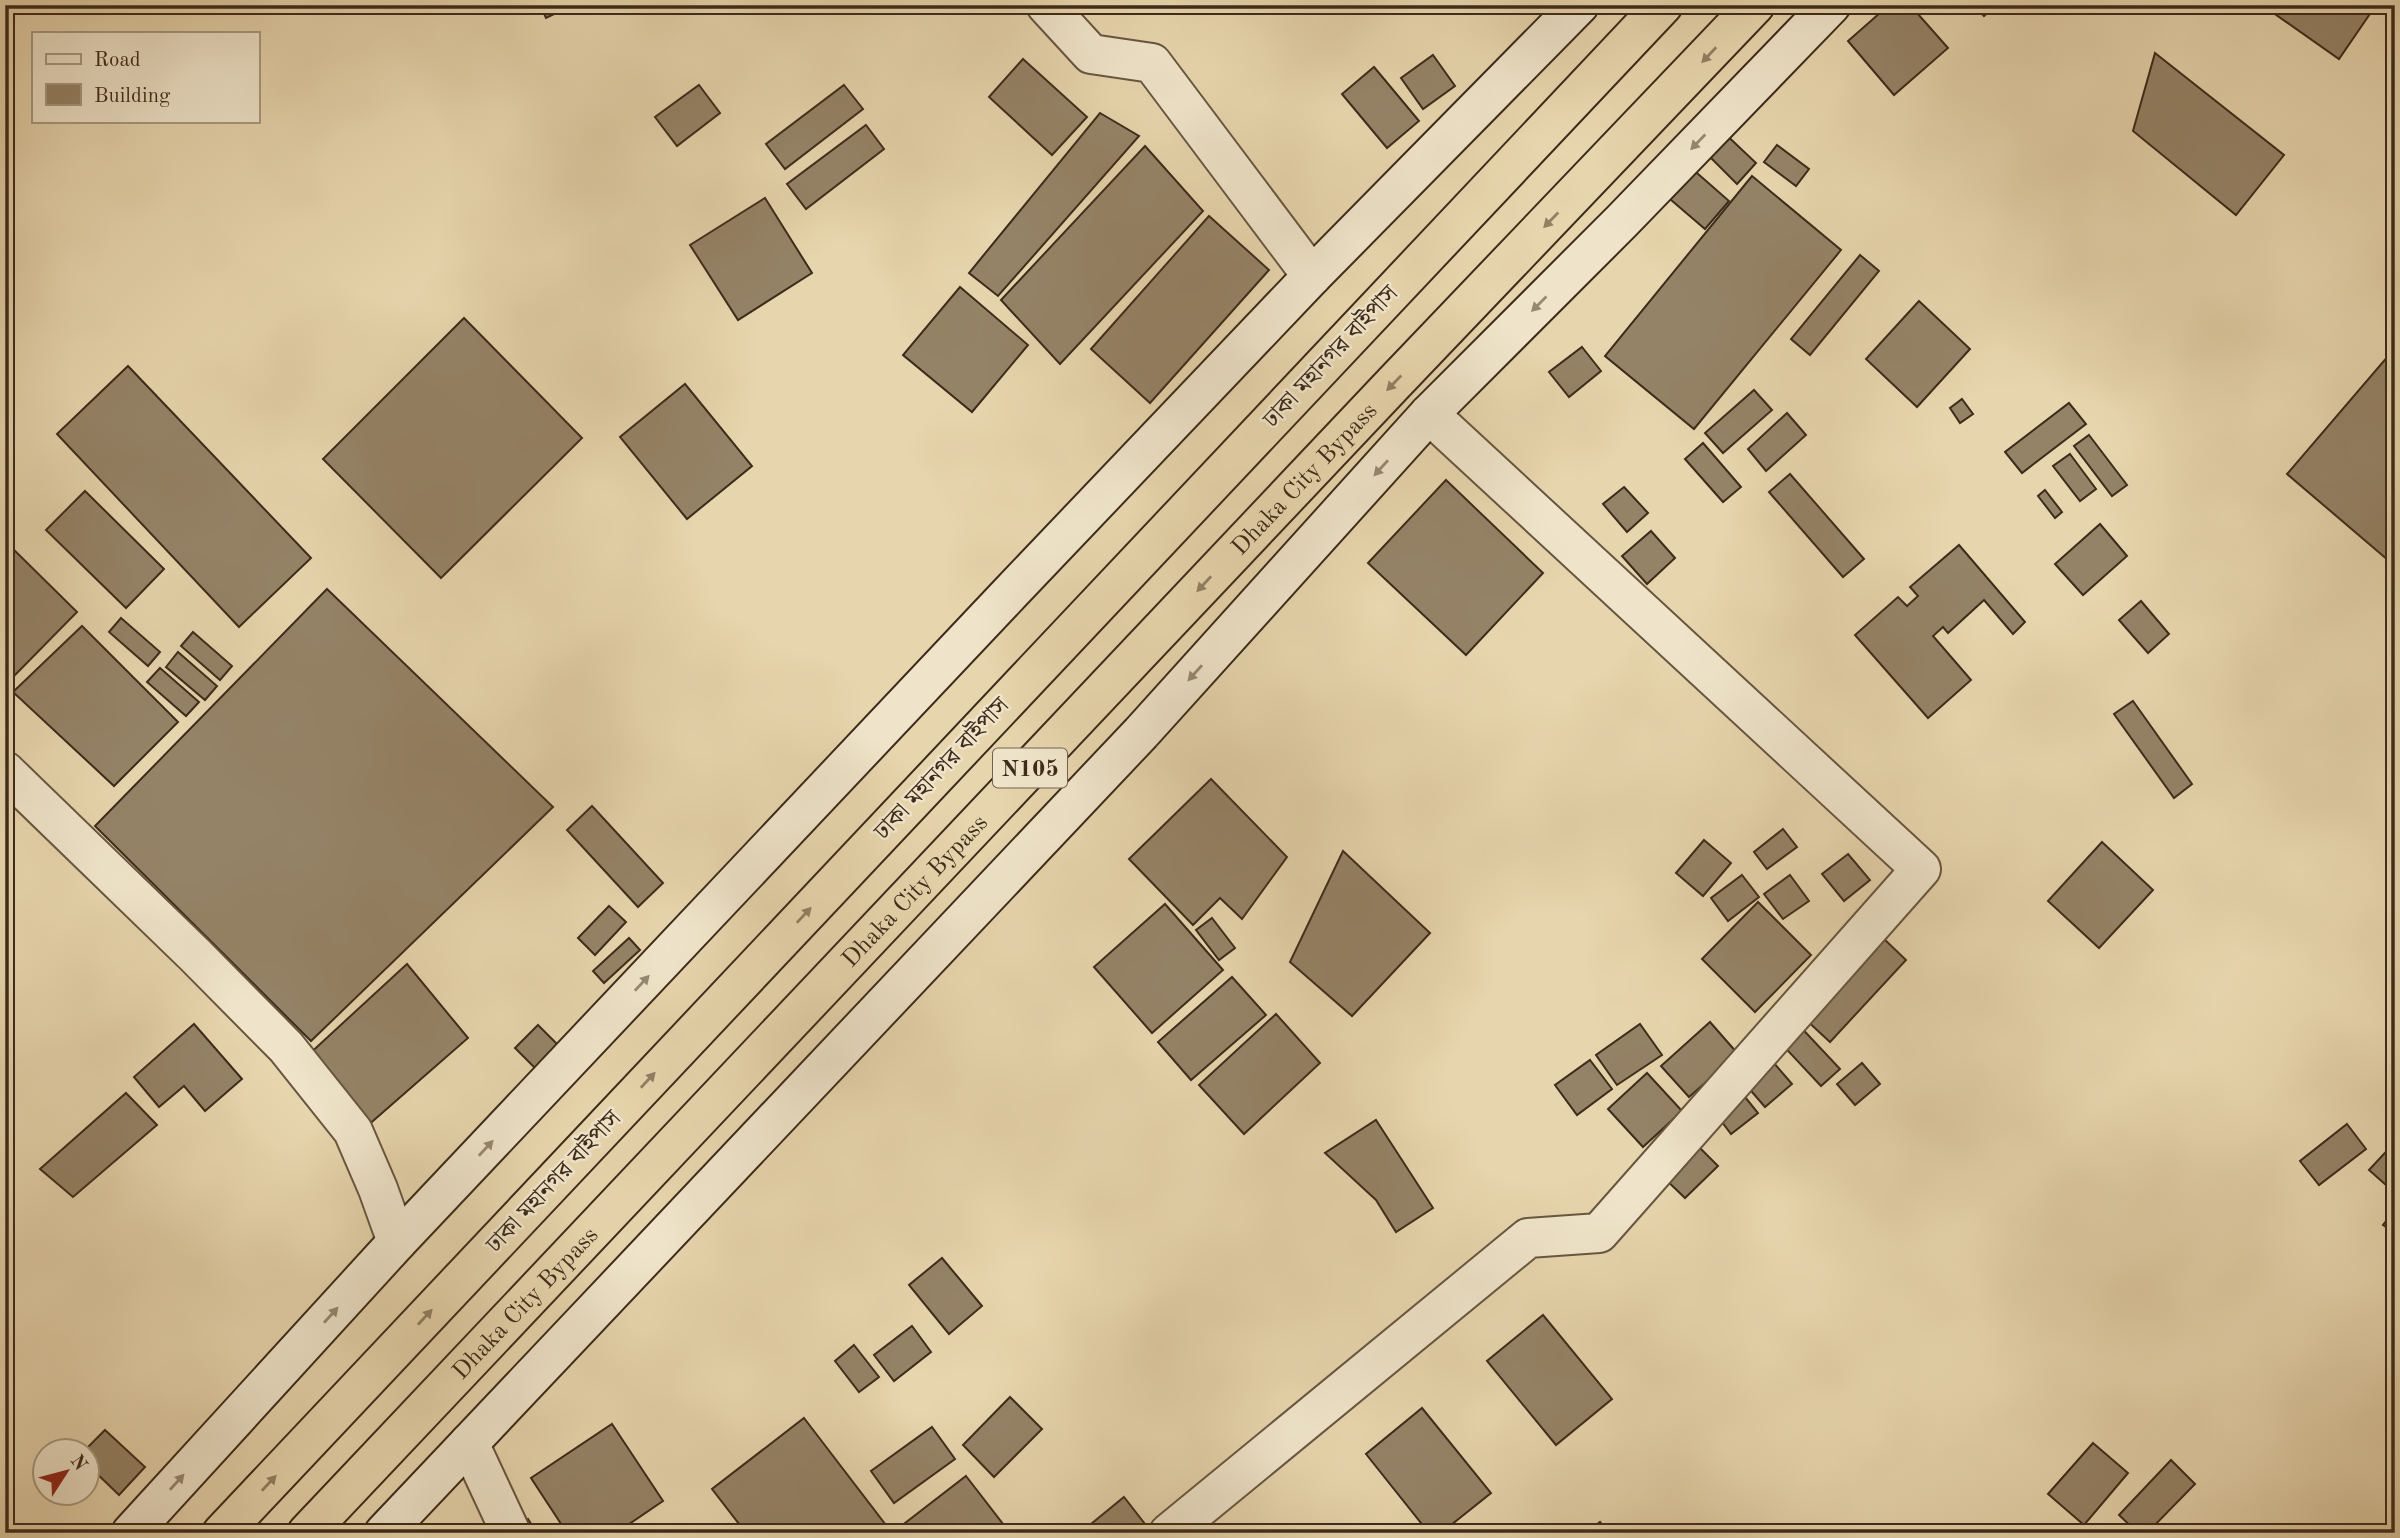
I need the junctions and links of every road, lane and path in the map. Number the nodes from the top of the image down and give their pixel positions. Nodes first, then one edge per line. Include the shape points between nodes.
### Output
1 (1046, 5) edge
2 (1579, 5) edge
3 (1662, 5) edge
4 (1755, 5) edge
5 (1831, 5) edge
6 (1312, 276) junction
7 (1429, 414) junction
8 (5, 771) edge
9 (397, 1242) junction
10 (469, 1443) junction
11 (131, 1533) edge
12 (222, 1533) edge
13 (307, 1533) edge
14 (384, 1533) edge
15 (511, 1533) edge
16 (1169, 1533) edge

1 - 6 main road via 1091,54 1152,63
2 - 6 main road
12 -> 3 highway, ঢাকা মহানগর বাইপাস / N105
4 -> 13 highway, Dhaka City Bypass / N105
5 -> 7 main road
9 -> 6 main road
7 -> 10 main road via 1142,733
7 - 16 main road via 1921,869 1599,1233 1528,1238
8 - 9 main road via 286,1047 353,1131
11 -> 9 main road
10 - 14 main road
10 - 15 main road

